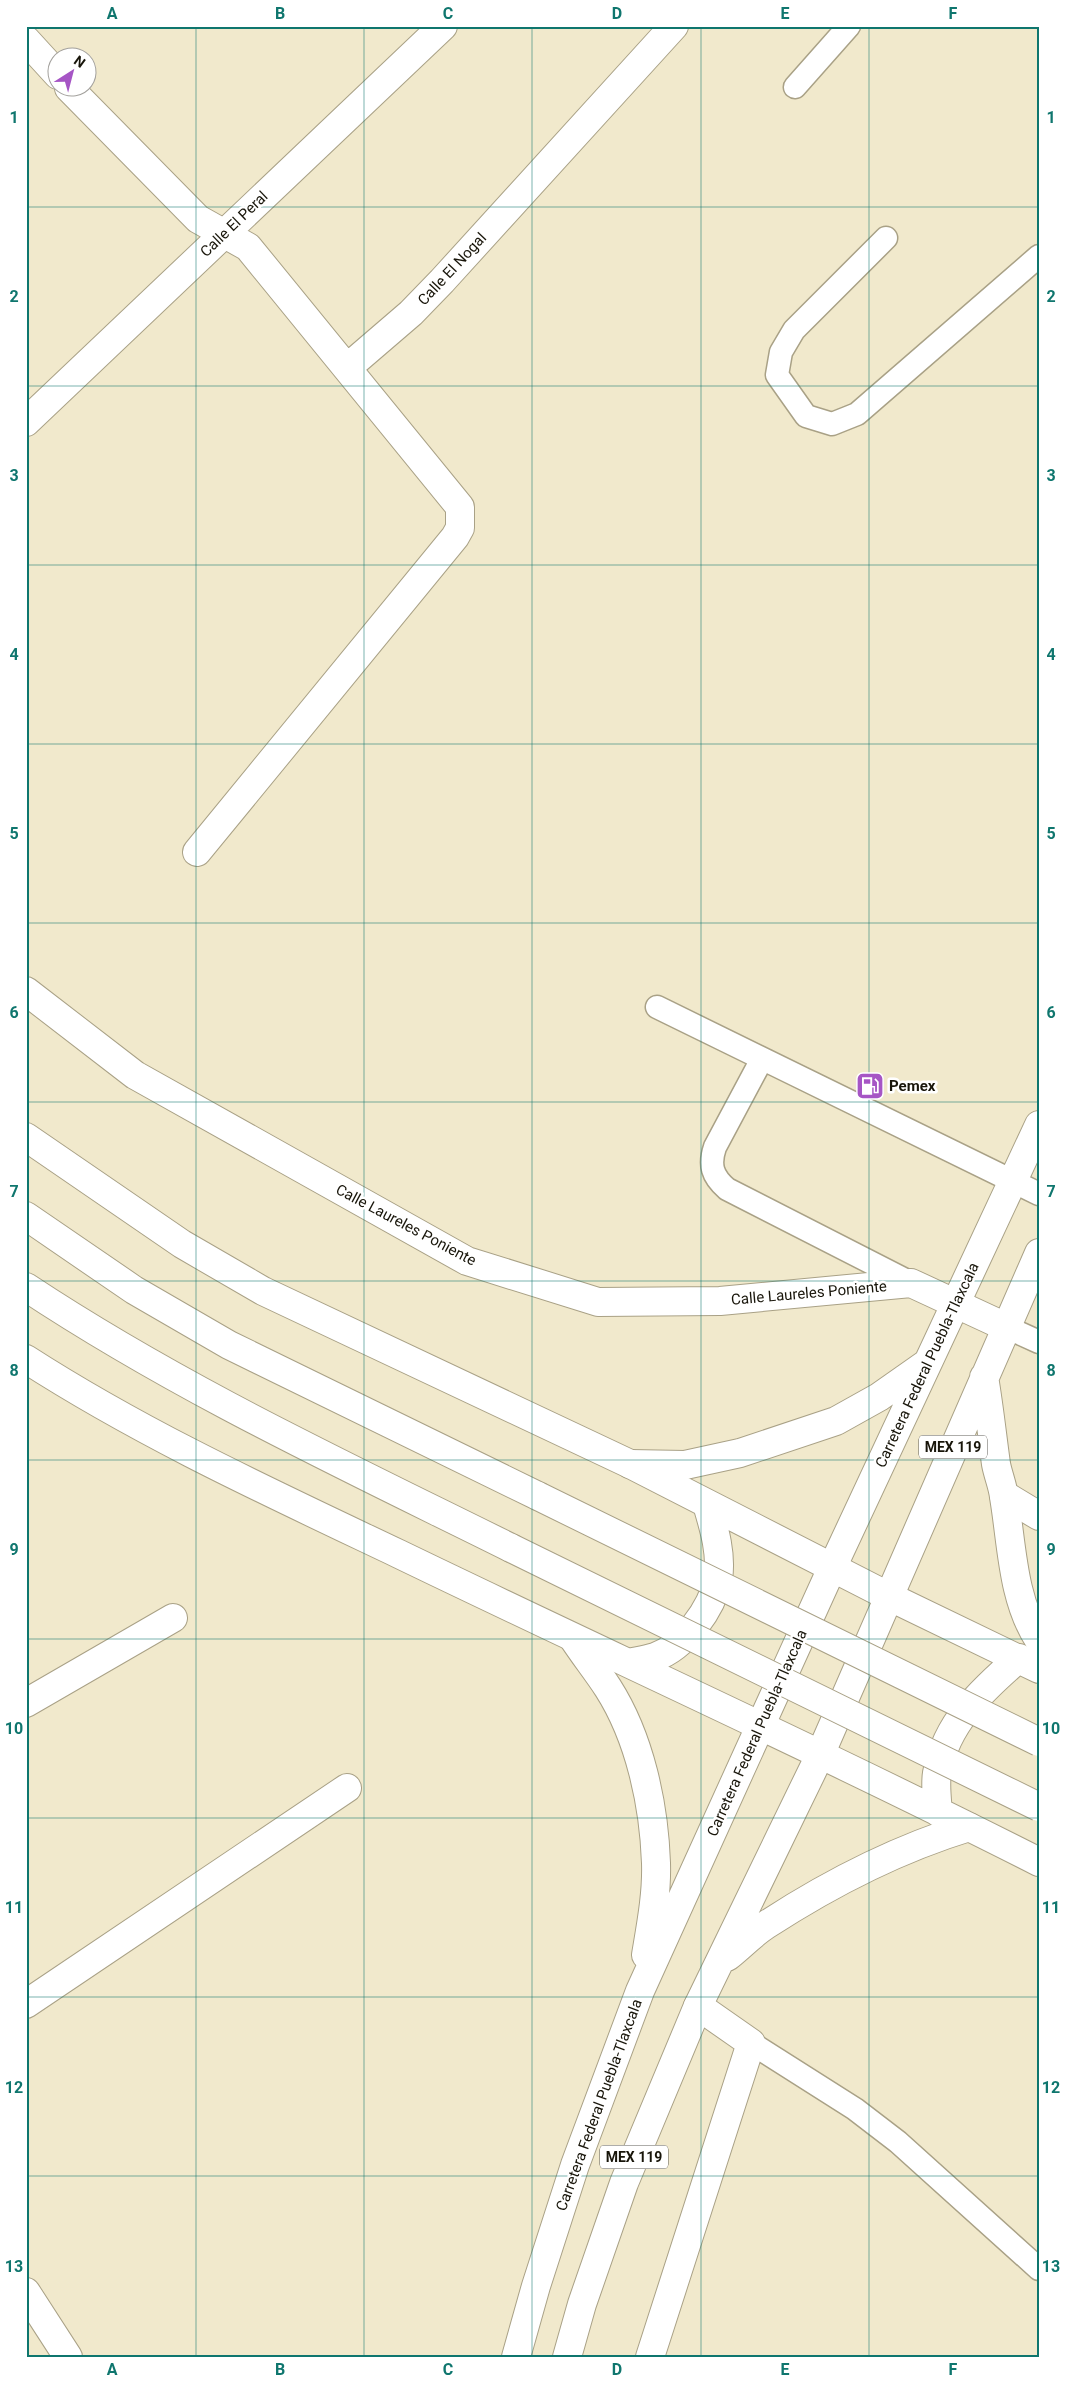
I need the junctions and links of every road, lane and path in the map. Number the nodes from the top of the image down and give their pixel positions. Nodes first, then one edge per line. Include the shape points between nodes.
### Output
1 (443, 26) edge
2 (674, 26) edge
3 (849, 26) edge
4 (26, 40) edge
5 (48, 64) edge
6 (795, 87) dead end
7 (79, 98) edge
8 (224, 234) junction
9 (886, 238) dead end
10 (1039, 256) edge
11 (348, 368) junction
12 (26, 422) edge
13 (197, 852) dead end
14 (26, 991) edge
15 (657, 1008) dead end
16 (762, 1059) junction
17 (1039, 1125) edge
18 (26, 1137) edge
19 (1013, 1182) junction
20 (1039, 1194) edge
21 (26, 1216) edge
22 (1039, 1253) edge
23 (911, 1283) junction
24 (26, 1287) edge
25 (956, 1304) junction
26 (1006, 1327) junction
27 (1039, 1342) edge
28 (26, 1359) edge
29 (927, 1363) junction
30 (984, 1377) junction
31 (630, 1464) junction
32 (1004, 1495) junction
33 (707, 1504) junction
34 (1039, 1516) edge
35 (832, 1568) junction
36 (888, 1596) junction
37 (173, 1618) dead end
38 (572, 1638) junction
39 (1039, 1640) edge
40 (628, 1663) junction
41 (1029, 1663) edge
42 (26, 1703) edge
43 (761, 1726) junction
44 (1039, 1742) edge
45 (820, 1755) junction
46 (347, 1788) dead end
47 (1039, 1807) edge
48 (938, 1812) junction
49 (969, 1827) junction
50 (1039, 1862) edge
51 (719, 1965) junction
52 (640, 1990) junction
53 (26, 2004) edge
54 (698, 2006) junction
55 (751, 2043) junction
56 (1039, 2269) edge
57 (26, 2292) edge
58 (68, 2357) edge
59 (516, 2357) edge
60 (568, 2357) edge
61 (650, 2357) edge

1 - 8 main road, Calle El Peral
2 - 11 main road, Calle El Nogal via 442,281
3 - 6 lane
4 - 5 main road
7 - 8 main road via 198,219
8 - 11 main road via 248,247
8 - 12 main road, Calle El Peral
9 - 10 lane via 794,330 781,352 777,375 806,416 832,424 857,414
11 - 13 main road via 454,498 460,507 460,528
14 - 23 main road, Calle Laureles Poniente via 135,1075 467,1261 598,1302 720,1301
15 - 16 lane
16 - 19 lane
16 - 23 lane via 711,1158 712,1170 718,1181
17 - 19 main road, Carretera Federal Puebla-Tlaxcala / MEX 119
18 - 31 main road via 182,1244 263,1291
19 - 20 lane
19 - 25 main road, Carretera Federal Puebla-Tlaxcala / MEX 119
21 - 44 main road, bridge via 134,1290 229,1345
22 - 26 main road, MEX 119
23 - 25 main road
24 - 47 main road, bridge via 82,1324 208,1397
25 - 26 main road
25 - 29 main road, Carretera Federal Puebla-Tlaxcala / MEX 119
26 - 27 lane
26 - 30 main road, MEX 119
28 - 38 main road via 73,1389 180,1446
29 - 31 main road via 879,1397 836,1420 740,1453 685,1465
29 - 35 main road, Carretera Federal Puebla-Tlaxcala / MEX 119
30 - 32 main road via 996,1465
30 - 36 main road, MEX 119
31 - 33 main road
32 - 34 main road
32 - 39 main road via 1020,1595 1031,1629
33 - 35 main road
33 - 40 main road via 716,1533 719,1561 718,1580 710,1604 675,1646 656,1657
35 - 36 main road
35 - 43 main road, Carretera Federal Puebla-Tlaxcala / MEX 119
36 - 41 main road
36 - 45 main road, MEX 119
37 - 42 main road
38 - 40 main road
38 - 52 main road via 609,1689 633,1740 649,1800 656,1864 653,1912
40 - 43 main road
41 - 48 main road via 979,1692 960,1717 937,1774
43 - 45 main road
43 - 52 main road, Carretera Federal Puebla-Tlaxcala / MEX 119
45 - 48 main road
45 - 51 main road, MEX 119
46 - 53 main road
48 - 49 main road
49 - 50 main road
49 - 51 main road via 926,1840 862,1870 764,1926
51 - 54 main road, MEX 119
52 - 59 main road, Carretera Federal Puebla-Tlaxcala / MEX 119 via 575,2165
54 - 55 main road
54 - 60 main road, MEX 119 via 624,2183 582,2304
55 - 56 lane via 855,2109 898,2142
55 - 61 main road
57 - 58 main road

